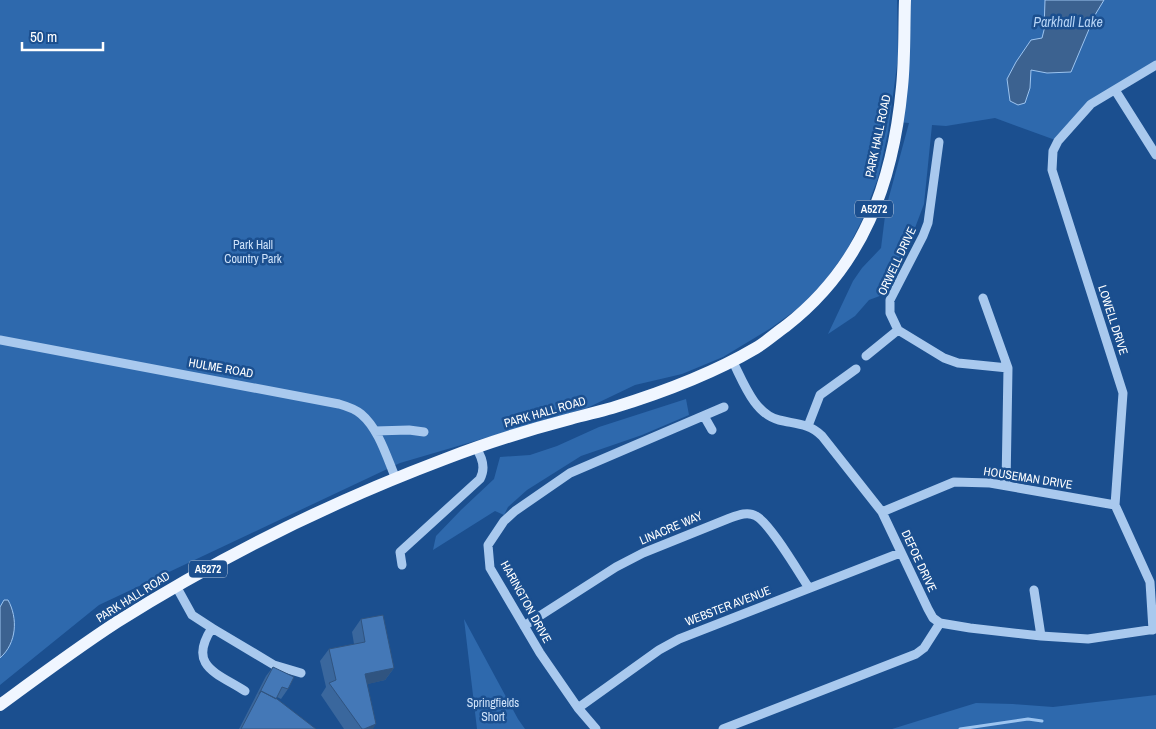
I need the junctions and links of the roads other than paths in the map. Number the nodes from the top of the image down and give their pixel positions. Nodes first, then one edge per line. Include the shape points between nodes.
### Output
1 (904, 0) edge
2 (1156, 65) edge
3 (1115, 90) junction
4 (939, 142) dead end
5 (1156, 155) edge
6 (983, 298) dead end
7 (898, 330) junction
8 (0, 340) edge
9 (866, 356) dead end
10 (732, 360) junction
11 (1008, 368) junction
12 (856, 370) dead end
13 (724, 407) dead end
14 (704, 416) junction
15 (808, 426) junction
16 (712, 430) dead end
17 (375, 431) junction
18 (424, 432) dead end
19 (476, 448) junction
20 (396, 479) junction
21 (1006, 486) junction
22 (1115, 505) junction
23 (882, 512) junction
24 (900, 553) junction
25 (402, 565) dead end
26 (176, 586) junction
27 (809, 588) junction
28 (1034, 590) dead end
29 (940, 622) junction
30 (524, 626) junction
31 (212, 628) junction
32 (1155, 629) edge
33 (1041, 636) junction
34 (300, 673) dead end
35 (245, 691) dead end
36 (0, 705) edge
37 (578, 708) junction
38 (596, 729) edge
39 (724, 729) edge

1 - 10 main road, PARK HALL ROAD / A5272 via 904,58 898,122 879,198 866,228 846,264 813,303 758,347
2 - 3 street, LOWELL DRIVE
3 - 5 street
3 - 22 street, LOWELL DRIVE via 1091,104 1058,141 1053,151 1052,170 1123,393
4 - 7 street, ORWELL DRIVE via 928,222 890,300 890,313
6 - 11 street
7 - 9 street
7 - 11 street via 958,363
8 - 17 street, HULME ROAD via 339,404 360,412
10 - 15 street, DEFOE DRIVE via 761,410 778,420
10 - 19 main road, PARK HALL ROAD / A5272 via 632,401
11 - 21 street
12 - 15 street via 820,395
13 - 14 street, HARINGTON DRIVE
14 - 16 street
14 - 30 street, HARINGTON DRIVE via 570,473 504,521 488,545 490,568
15 - 23 street, DEFOE DRIVE via 822,436
17 - 18 street
17 - 20 street, HULME ROAD
19 - 20 main road, PARK HALL ROAD / A5272
19 - 25 street via 482,460 480,479 400,552
20 - 26 main road, PARK HALL ROAD / A5272 via 311,515
21 - 22 street, HOUSEMAN DRIVE
21 - 23 street, HOUSEMAN DRIVE via 954,482
22 - 32 street, LOWELL DRIVE via 1150,582
23 - 24 street, DEFOE DRIVE
24 - 27 street, WEBSTER AVENUE
24 - 29 street, DEFOE DRIVE via 933,618
26 - 31 street via 192,615
26 - 36 main road, PARK HALL ROAD / A5272 via 113,624
27 - 30 street, LINACRE WAY via 761,519 744,514 636,556
27 - 37 street, WEBSTER AVENUE via 679,639
28 - 33 street
29 - 33 street
29 - 39 street via 924,648 916,654
30 - 37 street, HARINGTON DRIVE
31 - 34 street via 274,665
31 - 35 street via 201,650 202,659 208,668
32 - 33 street via 1088,639
37 - 38 street, HARINGTON DRIVE

